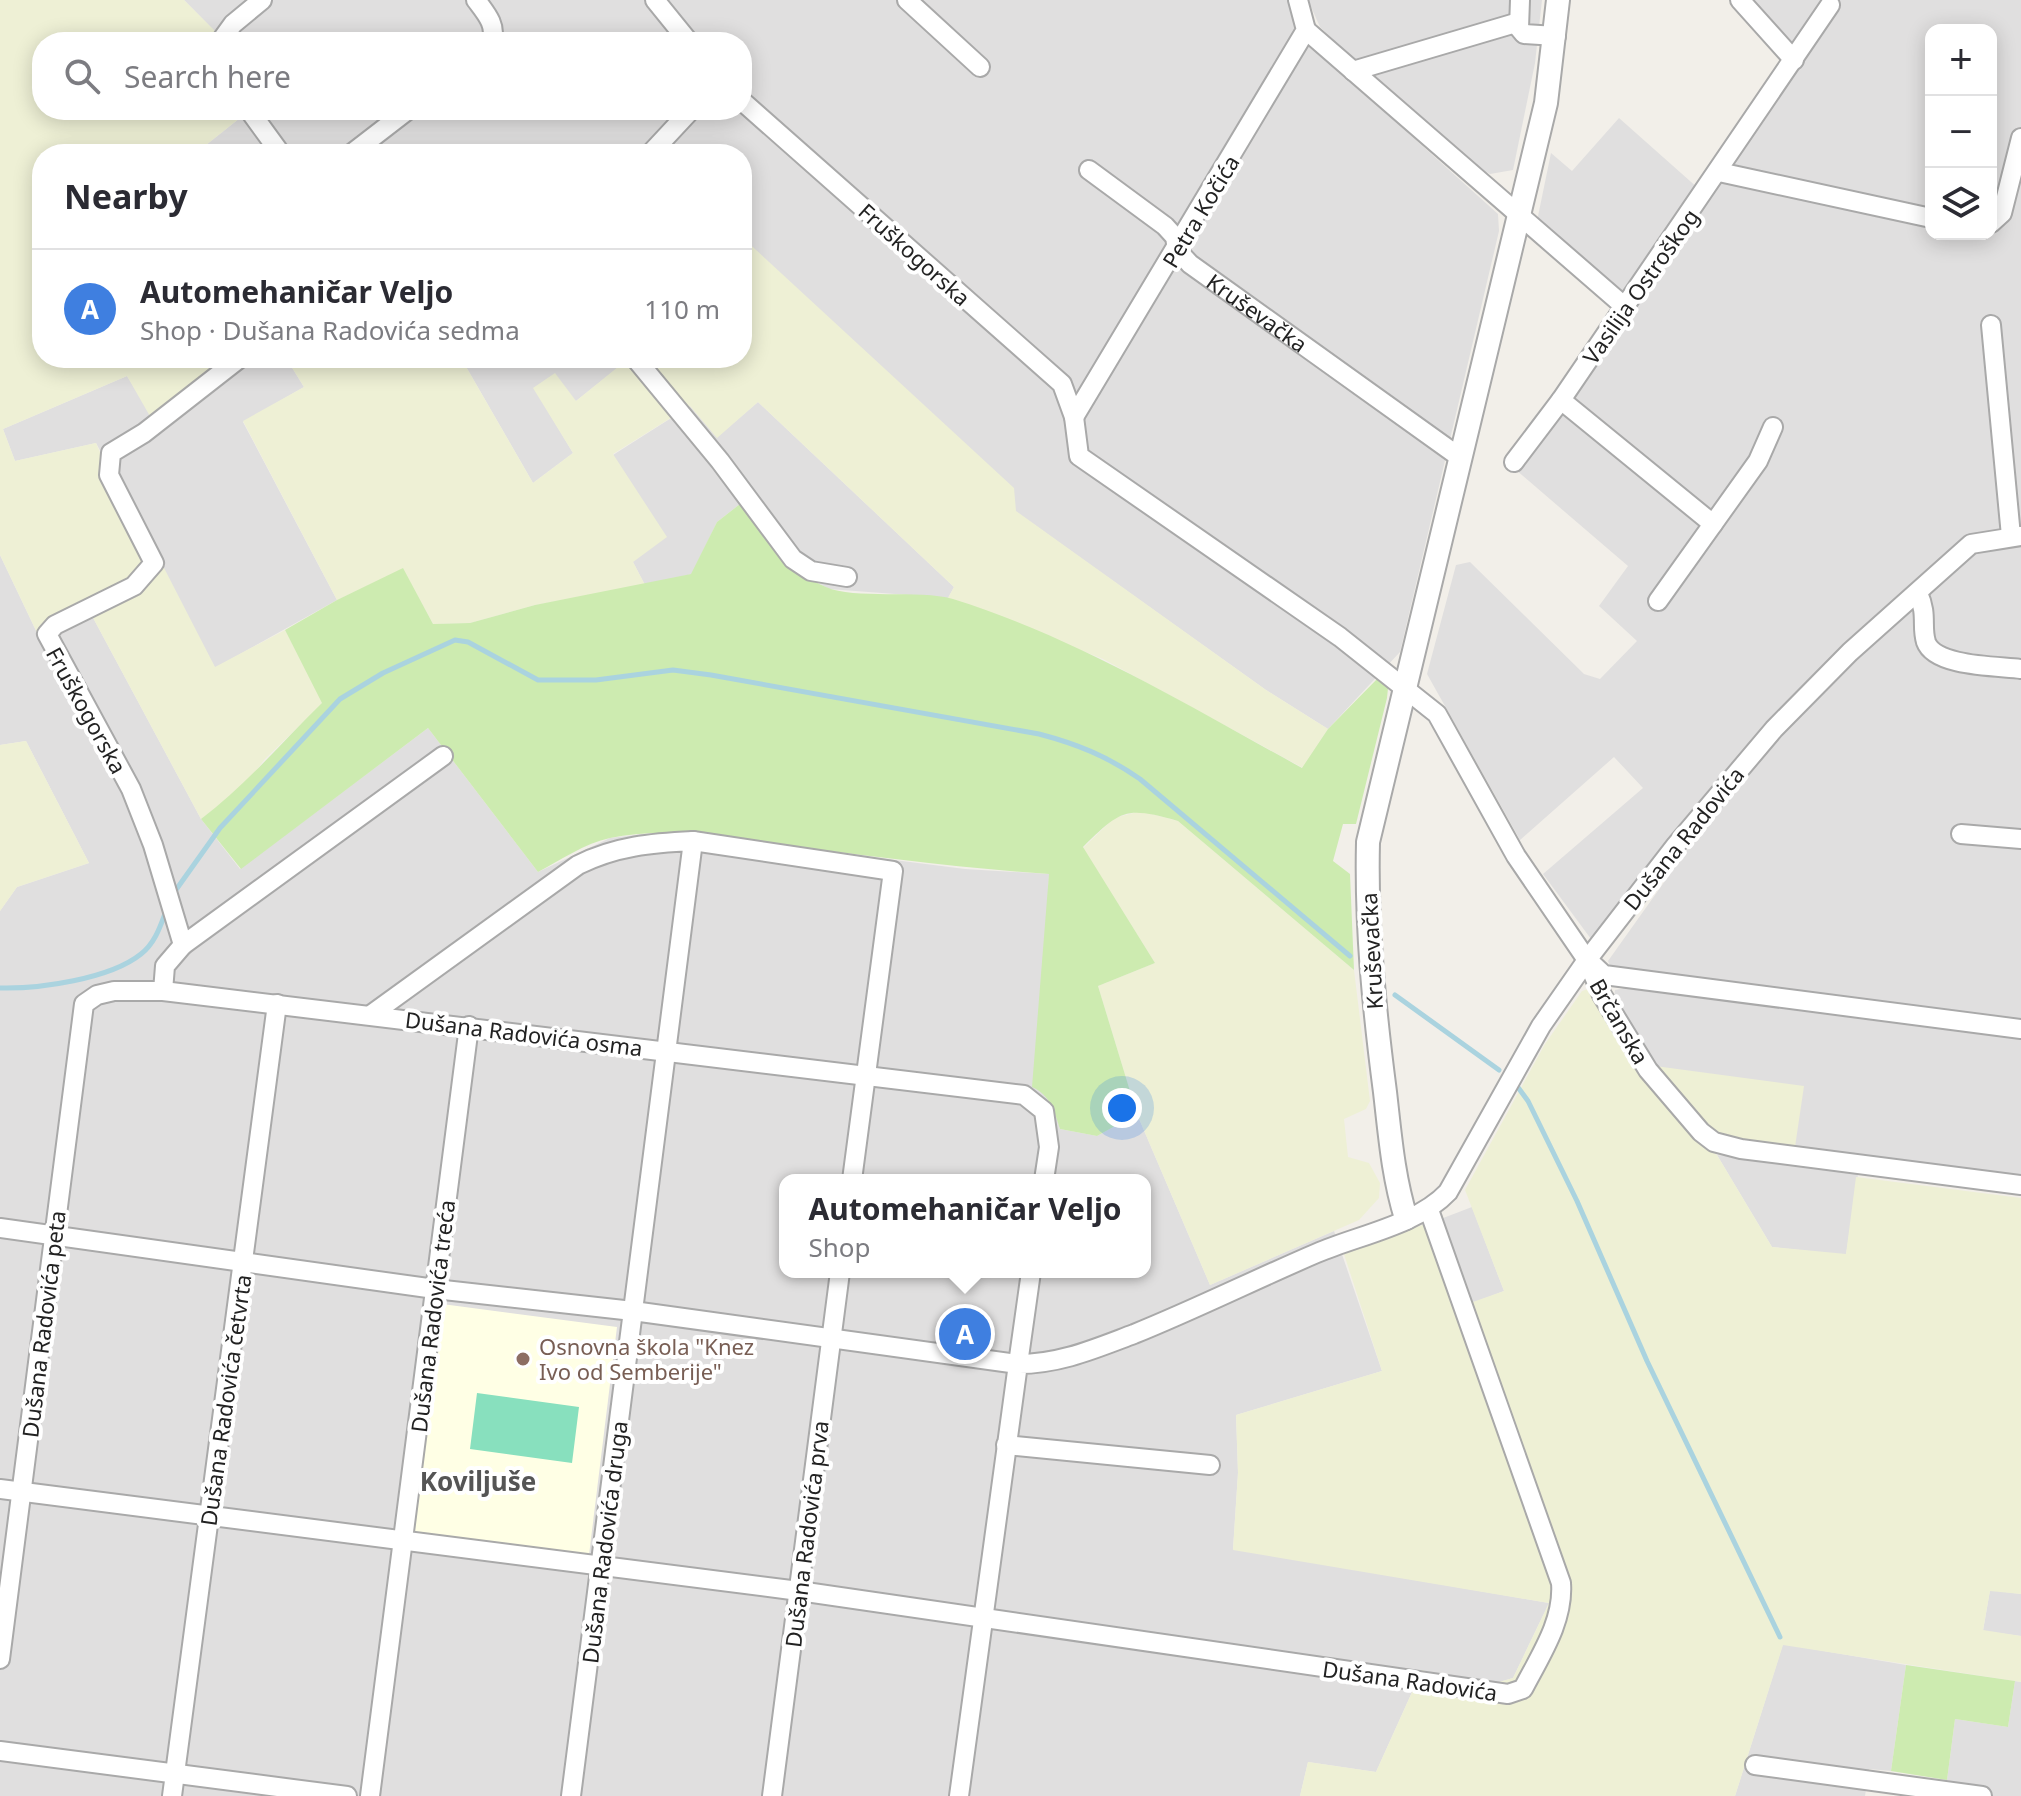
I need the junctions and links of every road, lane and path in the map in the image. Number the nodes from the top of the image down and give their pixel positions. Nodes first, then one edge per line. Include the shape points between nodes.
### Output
1 (262, 0) edge
2 (476, 0) edge
3 (655, 0) edge
4 (907, 0) edge
5 (1520, 0) edge
6 (1558, 0) edge
7 (1740, 0) edge
8 (1304, 3) edge
9 (1830, 5) dead end
10 (1519, 22) junction
11 (1306, 30) junction
12 (227, 32) edge
13 (493, 32) edge
14 (681, 32) edge
15 (1556, 36) junction
16 (1794, 60) junction
17 (980, 67) dead end
18 (1353, 71) junction
19 (752, 110) edge
20 (256, 120) edge
21 (395, 120) edge
22 (682, 120) edge
23 (2021, 138) edge
24 (274, 144) edge
25 (364, 144) edge
26 (659, 144) edge
27 (1089, 170) dead end
28 (2018, 170) edge
29 (1719, 172) junction
30 (1518, 217) junction
31 (1925, 217) edge
32 (1997, 218) edge
33 (1177, 250) junction
34 (1624, 306) junction
35 (1991, 325) dead end
36 (227, 368) edge
37 (643, 368) edge
38 (1561, 400) junction
39 (1074, 417) junction
40 (1773, 427) dead end
41 (1458, 456) junction
42 (1514, 462) dead end
43 (1713, 524) junction
44 (2016, 536) edge
45 (847, 577) dead end
46 (1918, 593) junction
47 (1658, 601) dead end
48 (2021, 669) edge
49 (1403, 686) junction
50 (443, 756) dead end
51 (1961, 834) dead end
52 (2021, 839) edge
53 (693, 841) junction
54 (183, 945) junction
55 (1587, 960) junction
56 (163, 991) junction
57 (97, 995) joint
58 (277, 1004) junction
59 (372, 1014) junction
60 (469, 1026) junction
61 (2021, 1029) edge
62 (667, 1051) junction
63 (866, 1076) junction
64 (853, 1174) edge
65 (1045, 1174) edge
66 (2021, 1185) edge
67 (1429, 1210) junction
68 (1406, 1218) junction
69 (0, 1228) edge
70 (54, 1235) junction
71 (243, 1263) junction
72 (839, 1278) edge
73 (1030, 1278) edge
74 (435, 1289) junction
75 (633, 1311) junction
76 (832, 1337) junction
77 (1018, 1364) junction
78 (1006, 1445) junction
79 (1210, 1465) dead end
80 (0, 1489) edge
81 (21, 1491) junction
82 (209, 1514) junction
83 (403, 1542) junction
84 (601, 1564) junction
85 (799, 1591) junction
86 (981, 1618) junction
87 (0, 1659) edge
88 (0, 1751) edge
89 (1755, 1765) dead end
90 (175, 1774) junction
91 (1880, 1789) edge
92 (172, 1796) edge
93 (347, 1796) edge
94 (370, 1796) edge
95 (571, 1796) edge
96 (772, 1796) edge
97 (959, 1796) edge
98 (1982, 1796) edge

1 - 12 street
2 - 13 street
3 - 14 street
4 - 17 street
5 - 10 street
6 - 15 street, Kruševačka
7 - 16 street
8 - 11 street
9 - 16 street, Vasilija Ostroškog
10 - 15 street via 1531,37
10 - 18 street
11 - 18 street
11 - 33 street, Petra Kočića
15 - 30 street, Kruševačka
16 - 29 street, Vasilija Ostroškog
18 - 30 street
19 - 39 street, Fruškogorska via 1062,384
20 - 24 street
21 - 25 street
22 - 26 street
23 - 28 street
27 - 33 street, Kruševačka via 1165,226 1175,237
28 - 32 street
29 - 31 street
29 - 34 street, Vasilija Ostroškog
30 - 34 street
30 - 41 street, Kruševačka
33 - 39 street, Petra Kočića
33 - 41 street, Kruševačka
34 - 38 street, Vasilija Ostroškog
35 - 44 street, Dušana Radovića
36 - 54 street, Fruškogorska via 111,453 109,475 154,563 134,586 55,625 47,634 131,789
37 - 45 street via 793,559 811,571
38 - 42 street, Vasilija Ostroškog
38 - 43 street
39 - 49 street via 1079,456
40 - 43 street via 1758,461
41 - 49 street, Kruševačka
43 - 47 street
44 - 46 street, Dušana Radovića via 1971,544
46 - 48 street via 1927,612 1927,643 1935,654
46 - 55 street, Dušana Radovića via 1774,729
49 - 55 street via 1437,714 1516,856
49 - 68 street, Kruševačka via 1368,842 1367,904 1395,1183
50 - 54 street
51 - 52 street
53 - 59 street, Dušana Radovića osma via 605,851 578,865
53 - 62 street, Dušana Radovića osma
53 - 63 street via 893,871
54 - 56 street via 165,966
55 - 61 street, Brčanska via 1604,975
55 - 66 street, Brčanska via 1648,1070 1714,1142
55 - 67 street, Dušana Radovića via 1541,1026 1448,1192
56 - 57 street, Dušana Radovića osma
56 - 58 street, Dušana Radovića osma
57 - 70 street, Dušana Radovića peta via 84,1004
58 - 59 street, Dušana Radovića osma
58 - 71 street, Dušana Radovića četvrta
59 - 60 street, Dušana Radovića osma
60 - 62 street, Dušana Radovića osma
60 - 74 street, Dušana Radovića treća
62 - 63 street
62 - 75 street, Dušana Radovića druga
63 - 64 street
63 - 65 street via 1024,1095 1044,1111 1049,1147
67 - 68 street
67 - 86 street, Dušana Radovića via 1561,1583 1563,1602 1523,1689 1498,1696
68 - 77 street via 1076,1357
69 - 70 street
70 - 71 street
70 - 81 street, Dušana Radovića peta
71 - 74 street
71 - 82 street, Dušana Radovića četvrta
72 - 76 street, Dušana Radovića prva
73 - 77 street
74 - 75 street
74 - 83 street, Dušana Radovića treća
75 - 76 street
75 - 84 street, Dušana Radovića druga
76 - 77 street
76 - 85 street, Dušana Radovića prva
77 - 78 street
78 - 79 street
78 - 86 street
80 - 81 street, Dušana Radovića
81 - 82 street, Dušana Radovića
81 - 87 street, Dušana Radovića peta
82 - 83 street, Dušana Radovića
82 - 90 street, Dušana Radovića četvrta
83 - 84 street, Dušana Radovića
83 - 94 street, Dušana Radovića treća
84 - 85 street, Dušana Radovića
84 - 95 street, Dušana Radovića druga
85 - 86 street, Dušana Radovića
85 - 96 street, Dušana Radovića prva
86 - 97 street
88 - 90 street
89 - 91 street
90 - 92 street, Dušana Radovića četvrta
90 - 93 street
91 - 98 street

